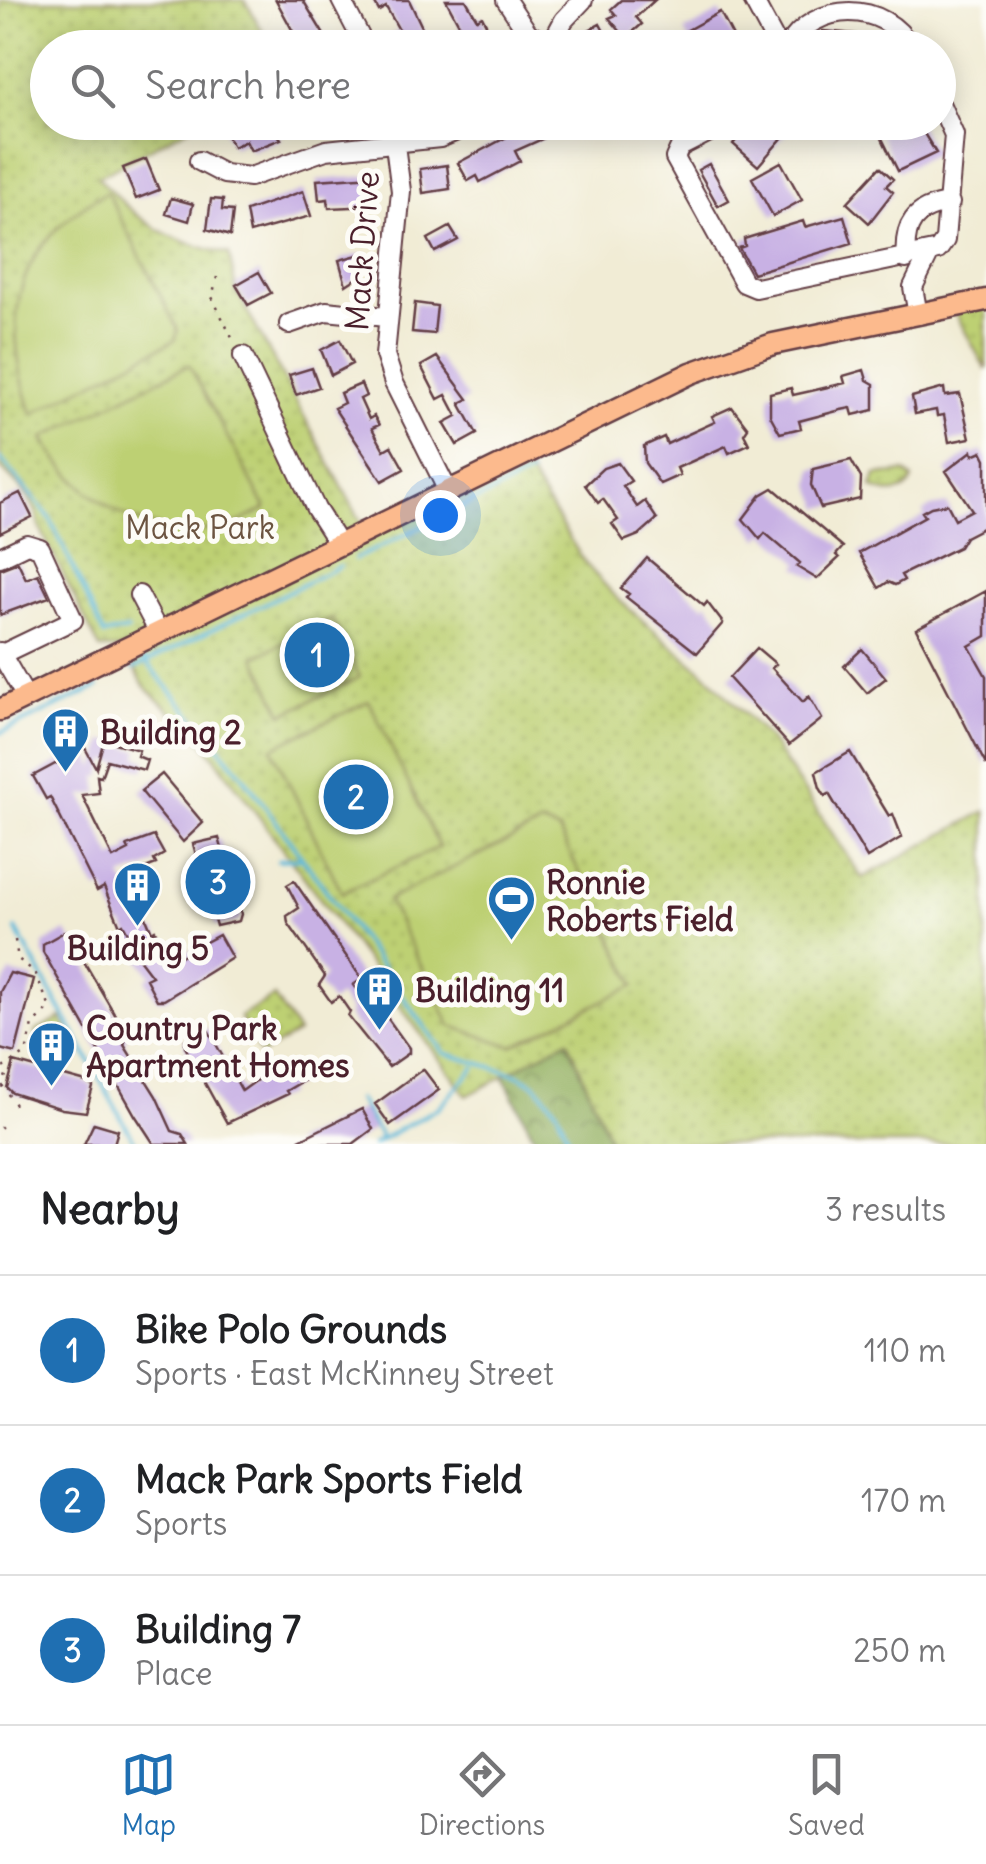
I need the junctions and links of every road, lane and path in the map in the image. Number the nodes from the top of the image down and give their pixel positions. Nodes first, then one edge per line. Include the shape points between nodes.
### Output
1 (340, 0) edge
2 (506, 0) edge
3 (583, 0) edge
4 (753, 0) edge
5 (886, 0) edge
6 (826, 6) edge
7 (901, 28) joint
8 (356, 30) edge
9 (526, 30) edge
10 (558, 30) edge
11 (769, 30) edge
12 (801, 30) edge
13 (396, 140) edge
14 (426, 140) edge
15 (692, 140) edge
16 (954, 140) edge
17 (397, 144) junction
18 (199, 161) dead end
19 (950, 203) junction
20 (929, 254) junction
21 (897, 261) junction
22 (216, 276) dead end
23 (913, 286) junction
24 (986, 300) edge
25 (918, 315) junction
26 (386, 317) junction
27 (290, 324) dead end
28 (243, 356) joint
29 (448, 491) junction
30 (338, 545) junction
31 (0, 556) edge
32 (140, 595) dead end
33 (159, 632) junction
34 (1, 654) edge
35 (26, 697) junction
36 (0, 710) edge
37 (15, 940) dead end
38 (17, 1108) dead end
39 (7, 1122) dead end
40 (0, 1128) edge

1 - 8 street
2 - 9 street
3 - 10 street
4 - 11 street
5 - 7 street
6 - 7 street via 858,10
6 - 12 street
13 - 17 street, Mack Drive
14 - 17 street
15 - 21 street via 675,158 744,283 756,288
16 - 19 street
17 - 18 street via 326,150 250,177
17 - 26 street, Mack Drive via 400,204
19 - 20 street via 946,240
19 - 21 street via 912,218
20 - 21 street
20 - 23 street
21 - 23 street
22 - 28 path via 215,308
23 - 25 street
24 - 25 main road
25 - 29 main road via 786,341 707,366
26 - 27 street via 326,311
26 - 29 street, Mack Drive via 390,374
28 - 30 street
29 - 30 main road
30 - 33 main road
31 - 34 street via 27,544 40,548 73,620
32 - 33 street
33 - 35 main road
34 - 35 street
35 - 36 main road
37 - 38 path via 18,959 34,972 50,1008 33,1025 26,1053 4,1067 2,1084
39 - 40 path

